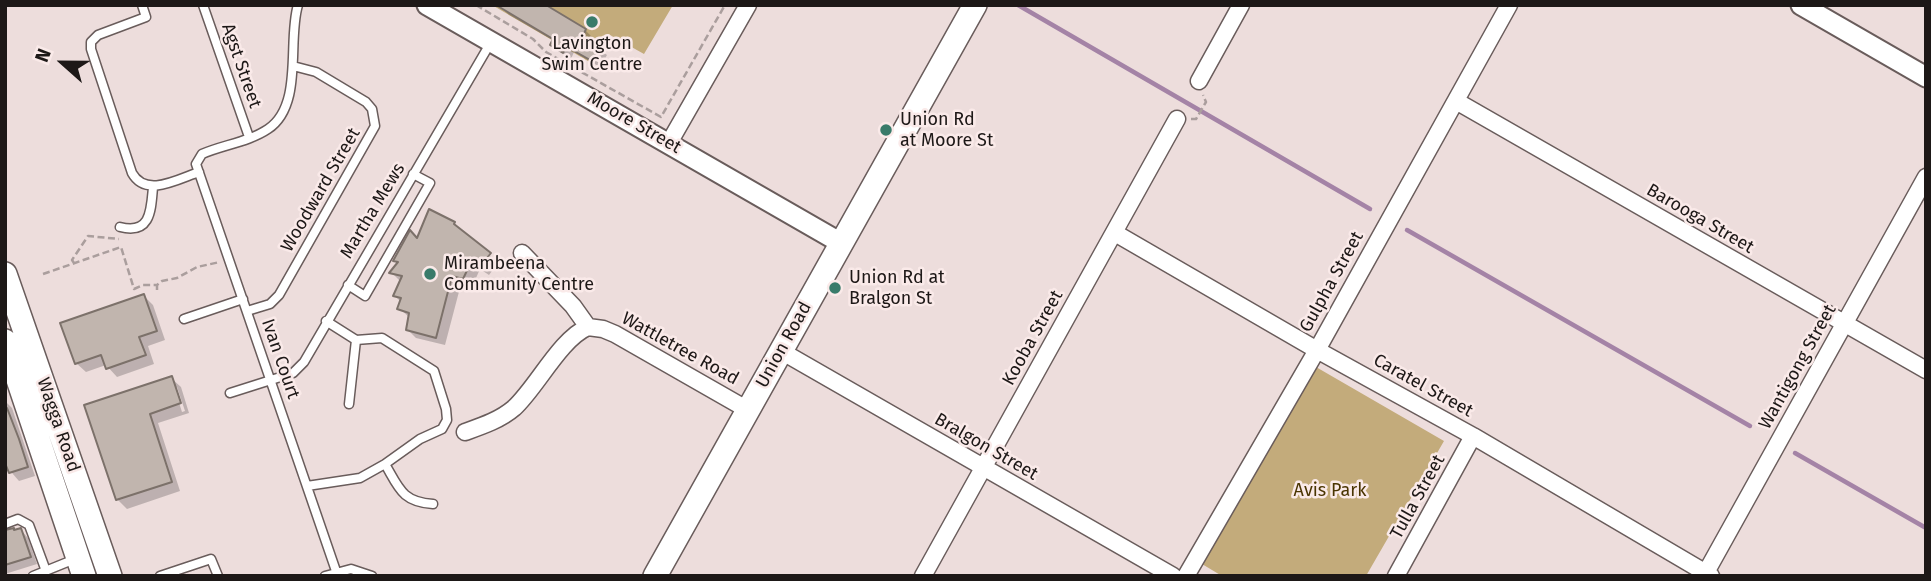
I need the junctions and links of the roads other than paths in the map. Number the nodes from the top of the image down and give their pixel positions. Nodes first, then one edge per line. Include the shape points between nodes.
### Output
1 (142, 5) edge
2 (204, 5) edge
3 (298, 5) edge
4 (427, 5) edge
5 (748, 5) edge
6 (975, 5) edge
7 (1241, 5) edge
8 (1509, 5) edge
9 (1801, 5) edge
10 (491, 41) junction
11 (293, 66) junction
12 (1926, 77) edge
13 (1199, 81) dead end
14 (1456, 101) junction
15 (1177, 119) dead end
16 (249, 137) junction
17 (669, 143) junction
18 (199, 172) junction
19 (413, 174) junction
20 (1926, 177) edge
21 (152, 187) junction
22 (120, 228) dead end
23 (1115, 233) junction
24 (841, 243) junction
25 (522, 253) dead end
26 (5, 274) edge
27 (348, 285) junction
28 (243, 299) junction
29 (247, 311) junction
30 (184, 319) dead end
31 (326, 321) junction
32 (1844, 324) junction
33 (588, 327) junction
34 (356, 340) junction
35 (5, 341) edge
36 (1317, 350) junction
37 (781, 351) junction
38 (1926, 370) edge
39 (270, 381) junction
40 (230, 393) dead end
41 (349, 404) dead end
42 (39, 406) junction
43 (748, 410) junction
44 (465, 432) dead end
45 (1473, 436) junction
46 (385, 464) junction
47 (983, 467) junction
48 (307, 486) junction
49 (433, 504) dead end
50 (5, 524) edge
51 (93, 528) junction
52 (70, 536) junction
53 (81, 567) edge
54 (46, 571) junction
55 (336, 571) junction
56 (1707, 575) edge
57 (33, 576) edge
58 (110, 576) edge
59 (160, 576) edge
60 (218, 576) edge
61 (325, 576) edge
62 (372, 576) edge
63 (654, 576) edge
64 (923, 576) edge
65 (1173, 576) edge
66 (1186, 576) edge
67 (1396, 576) edge

1 - 21 lane via 146,17 94,37 90,49 132,173 140,183
2 - 16 lane, Agst Street
3 - 11 lane
4 - 10 street, Moore Street
5 - 17 street
6 - 24 main road, Union Road
7 - 13 street
8 - 14 street, Gulpha Street
9 - 12 street
10 - 17 street, Moore Street
10 - 19 lane, Martha Mews
11 - 16 lane via 276,123
11 - 29 lane, Woodward Street via 316,72 366,102 375,126 279,295 270,304
14 - 32 street, Barooga Street
14 - 36 street, Gulpha Street
15 - 23 street, Kooba Street
16 - 18 lane, Ivan Court via 198,157
17 - 24 street, Moore Street
18 - 21 lane
18 - 28 lane, Ivan Court
19 - 27 lane, Martha Mews
19 - 27 lane via 430,183 365,296
20 - 32 street, Wantigong Street
21 - 22 lane via 145,223
23 - 36 street, Caratel Street
23 - 47 street, Kooba Street
24 - 37 main road, Union Road
25 - 33 street
26 - 42 main road, Wagga Road
27 - 31 lane, Martha Mews
28 - 29 lane, Ivan Court
28 - 30 lane
29 - 39 lane, Ivan Court
31 - 34 lane
31 - 39 lane, Martha Mews via 304,362 293,373
32 - 38 street, Barooga Street
32 - 56 street, Wantigong Street
33 - 43 street, Wattletree Road via 615,334
33 - 44 street via 569,341 514,408
34 - 41 lane
34 - 46 lane via 382,338 426,364 433,371 446,409 442,429
35 - 42 main road, Wagga Road
36 - 45 street, Caratel Street
36 - 66 street, Gulpha Street
37 - 43 main road, Union Road
37 - 47 street, Bralgon Street
39 - 40 lane, Martha Mews
39 - 48 lane, Ivan Court
42 - 51 main road, Wagga Road
42 - 52 main road, Wagga Road
43 - 63 main road, Union Road
45 - 56 street, Caratel Street
45 - 67 street, Tulla Street
46 - 48 lane via 360,478
46 - 49 lane via 410,500
47 - 64 street, Kooba Street
47 - 65 street, Bralgon Street
48 - 55 lane, Ivan Court
50 - 54 lane via 18,519 29,525
51 - 52 main road
51 - 58 main road, Wagga Road
52 - 53 main road, Wagga Road
53 - 54 lane
54 - 57 lane
55 - 61 lane
55 - 62 lane via 351,569
59 - 60 lane via 211,559

